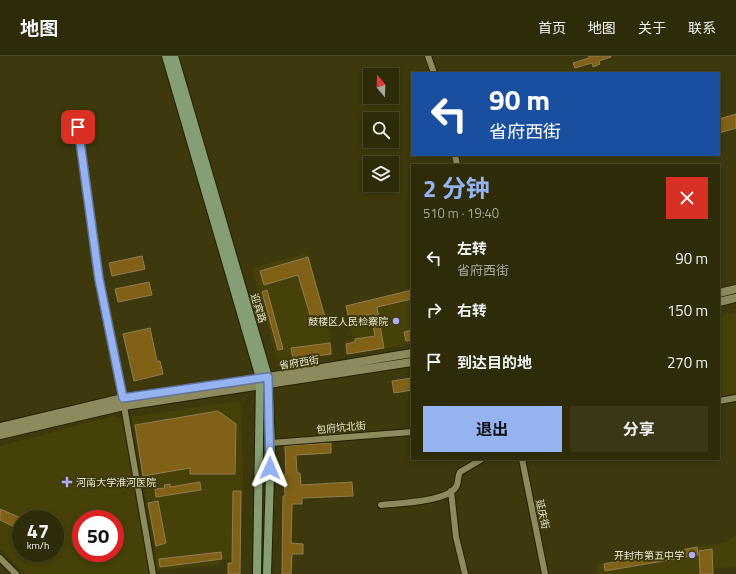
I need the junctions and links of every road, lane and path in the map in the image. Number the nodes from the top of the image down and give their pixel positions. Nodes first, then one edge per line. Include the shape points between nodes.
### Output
1 (166, 56) edge
2 (174, 56) edge
3 (428, 56) edge
4 (434, 72) edge
5 (75, 114) dead end
6 (736, 289) edge
7 (720, 293) edge
8 (736, 298) edge
9 (720, 302) edge
10 (411, 353) edge
11 (411, 362) edge
12 (265, 381) junction
13 (736, 398) edge
14 (720, 401) edge
15 (123, 402) junction
16 (0, 427) edge
17 (411, 432) edge
18 (0, 435) edge
19 (271, 443) junction
20 (480, 460) edge
21 (522, 460) edge
22 (451, 491) junction
23 (381, 505) dead end
24 (0, 558) edge
25 (16, 574) edge
26 (154, 574) edge
27 (257, 574) edge
28 (267, 574) edge
29 (465, 574) edge
30 (545, 574) edge

1 - 12 main road, 迎宾路
2 - 12 main road, 迎宾路
3 - 4 street
5 - 15 street via 99,279
6 - 7 street
8 - 9 street
10 - 12 street, 省府西街
11 - 12 street, 省府西街
12 - 15 street, 省府西街
12 - 19 main road, 迎宾路
12 - 27 main road, 迎宾路
13 - 14 street
15 - 16 street, 省府西街
15 - 18 street, 省府西街
15 - 26 street
17 - 19 street, 包府坑北街
19 - 28 main road, 迎宾路
20 - 22 street via 460,472 458,485
21 - 30 street, 延庆街
22 - 23 street via 436,498
22 - 29 street via 456,537
24 - 25 street

